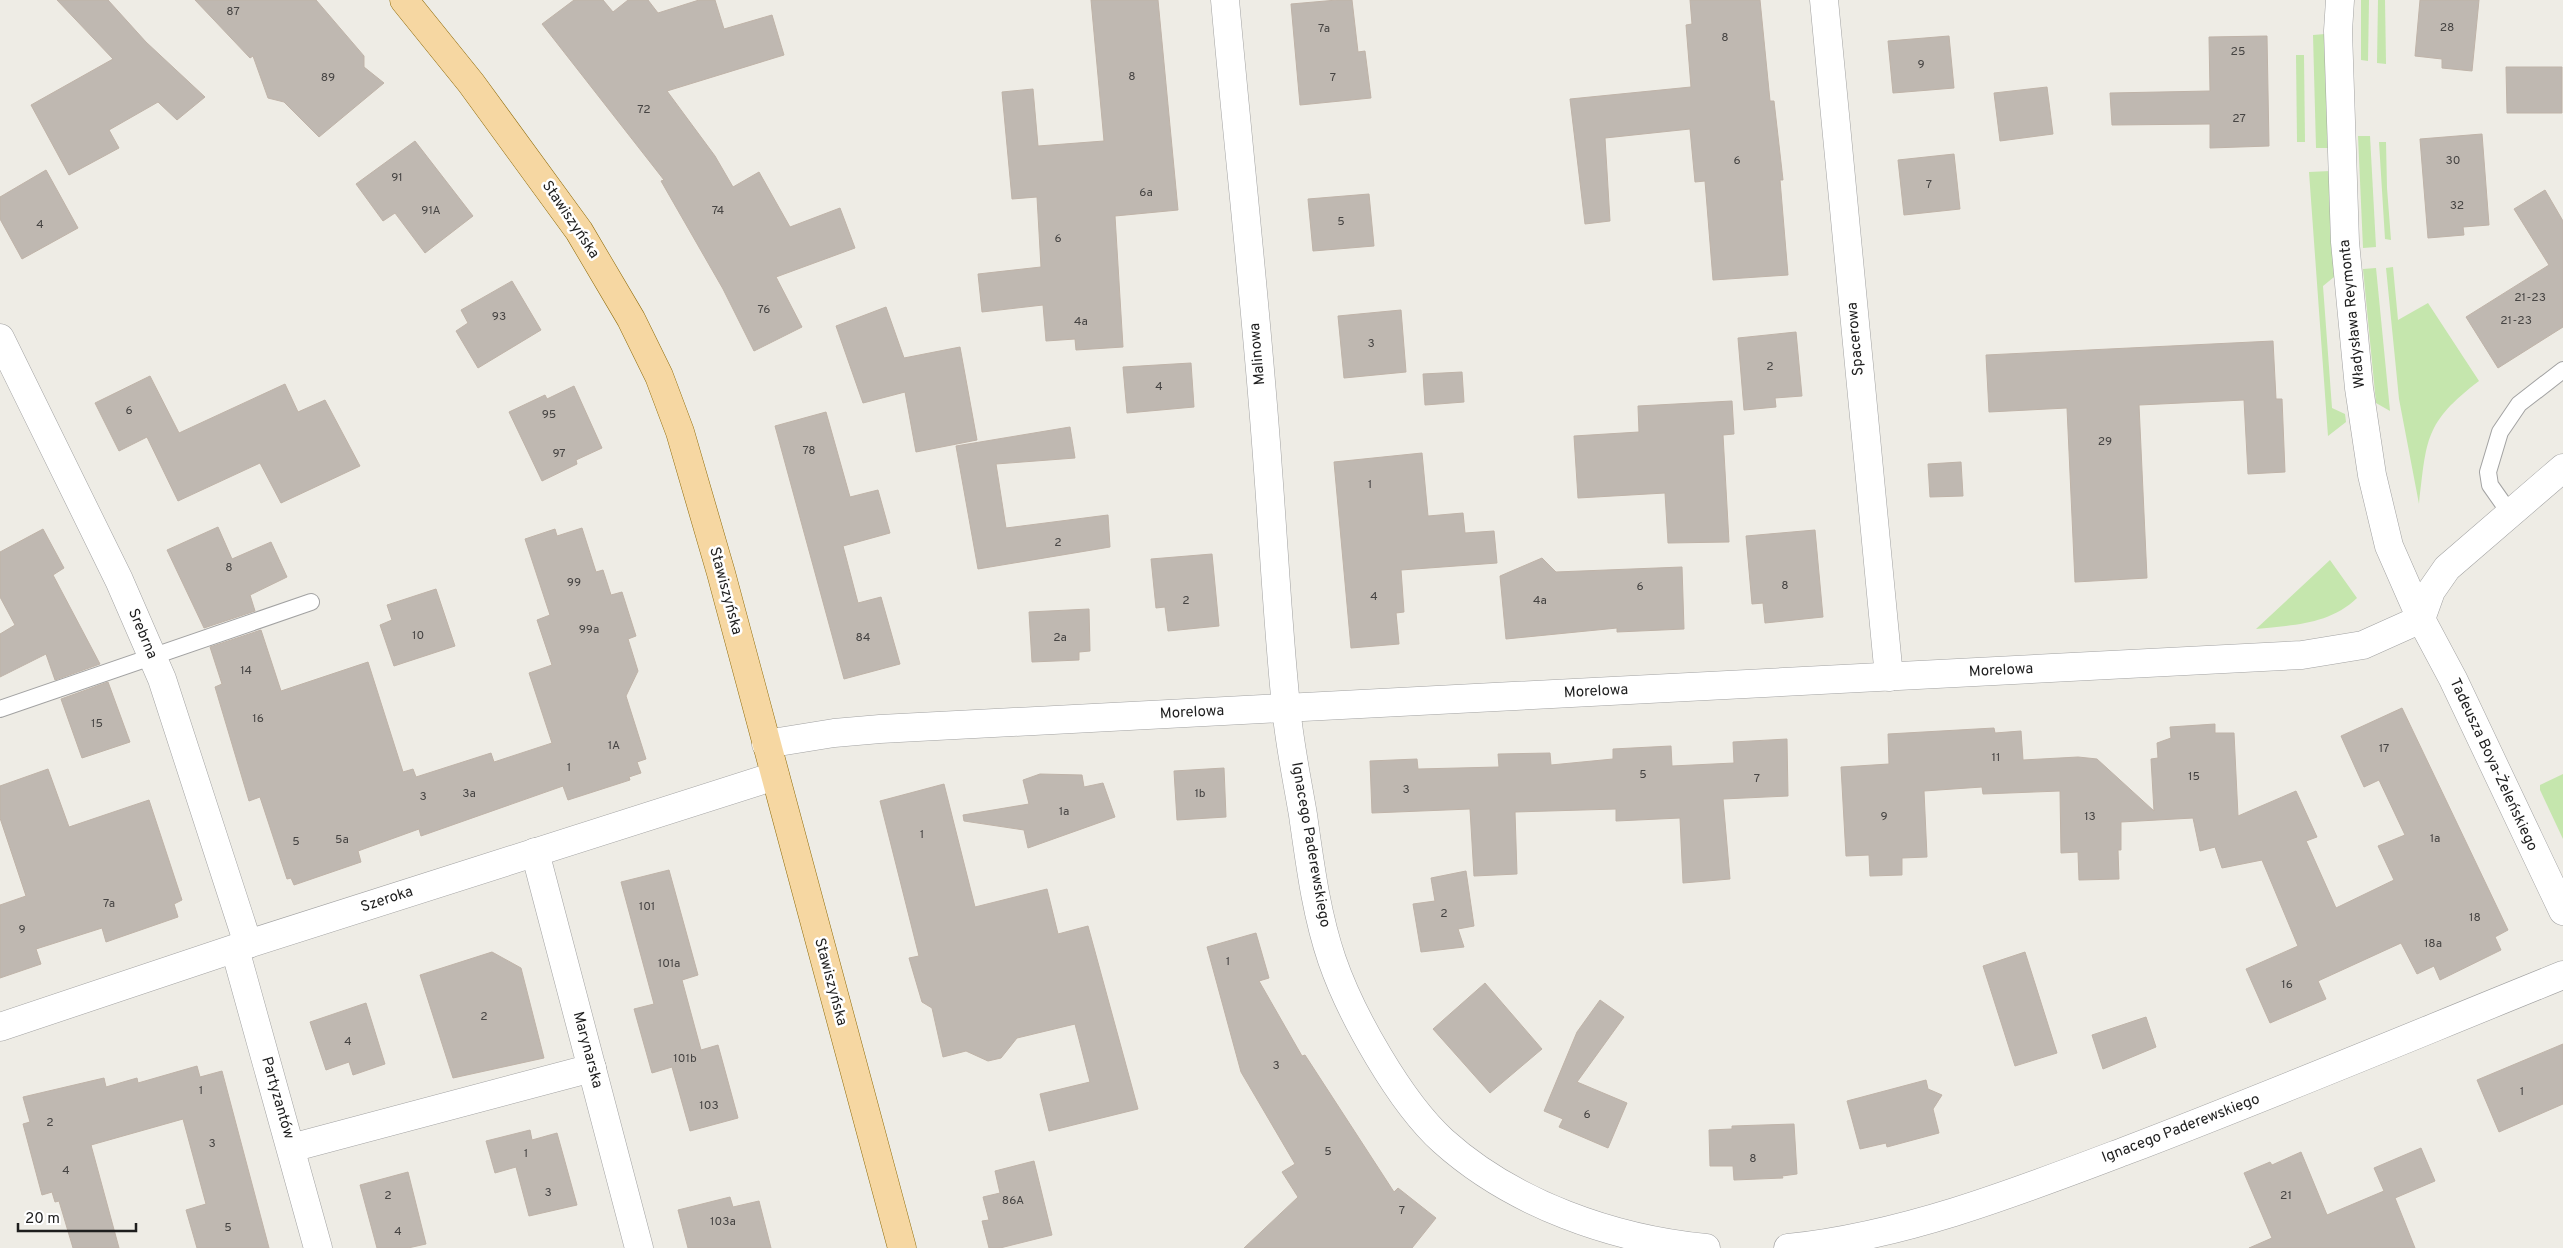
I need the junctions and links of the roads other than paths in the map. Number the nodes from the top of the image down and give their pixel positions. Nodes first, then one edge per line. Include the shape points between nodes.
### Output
1 (404, 0) edge
2 (1225, 0) edge
3 (1824, 0) edge
4 (2340, 0) edge
5 (0, 338) edge
6 (2563, 370) edge
7 (2563, 468) edge
8 (2509, 512) junction
9 (311, 602) dead end
10 (2421, 619) junction
11 (152, 656) junction
12 (1889, 677) junction
13 (0, 709) edge
14 (1286, 709) junction
15 (766, 744) junction
16 (774, 776) junction
17 (535, 852) junction
18 (2563, 911) edge
19 (241, 946) junction
20 (2563, 975) edge
21 (0, 1027) edge
22 (592, 1068) junction
23 (291, 1148) junction
24 (318, 1248) edge
25 (639, 1248) edge
26 (902, 1248) edge
27 (1706, 1248) edge
28 (1788, 1248) edge

1 - 15 main road, Stawiszyńska via 530,161 604,270 659,376 680,432
2 - 14 street, Malinowa via 1264,419
3 - 12 street, Spacerowa
4 - 10 street, Władysława Reymonta via 2338,31 2345,242 2360,388 2372,475 2388,546
5 - 11 street, Srebrna via 119,580
6 - 8 lane via 2519,404 2500,432 2488,472 2490,485
7 - 8 street
8 - 10 street via 2447,568 2431,591
9 - 11 lane
10 - 12 street, Morelowa via 2363,645 2302,655
10 - 18 street, Tadeusza Boya-Żeleńskiego via 2453,678
11 - 13 lane
11 - 19 street, Srebrna via 199,790
12 - 14 street, Morelowa
14 - 15 street, Morelowa via 834,732
14 - 27 street, Ignacego Paderewskiego via 1315,896 1332,961 1366,1034 1411,1106 1442,1141 1518,1193 1626,1234
15 - 16 main road, Stawiszyńska
16 - 17 street, Szeroka
16 - 26 main road, Stawiszyńska
17 - 19 street, Szeroka
17 - 22 street, Marynarska
19 - 21 street, Szeroka
19 - 23 street, Partyzantów
20 - 28 street, Ignacego Paderewskiego via 2200,1123 2019,1191 1891,1229 1819,1245
22 - 23 street
22 - 25 street, Marynarska
23 - 24 street, Partyzantów

